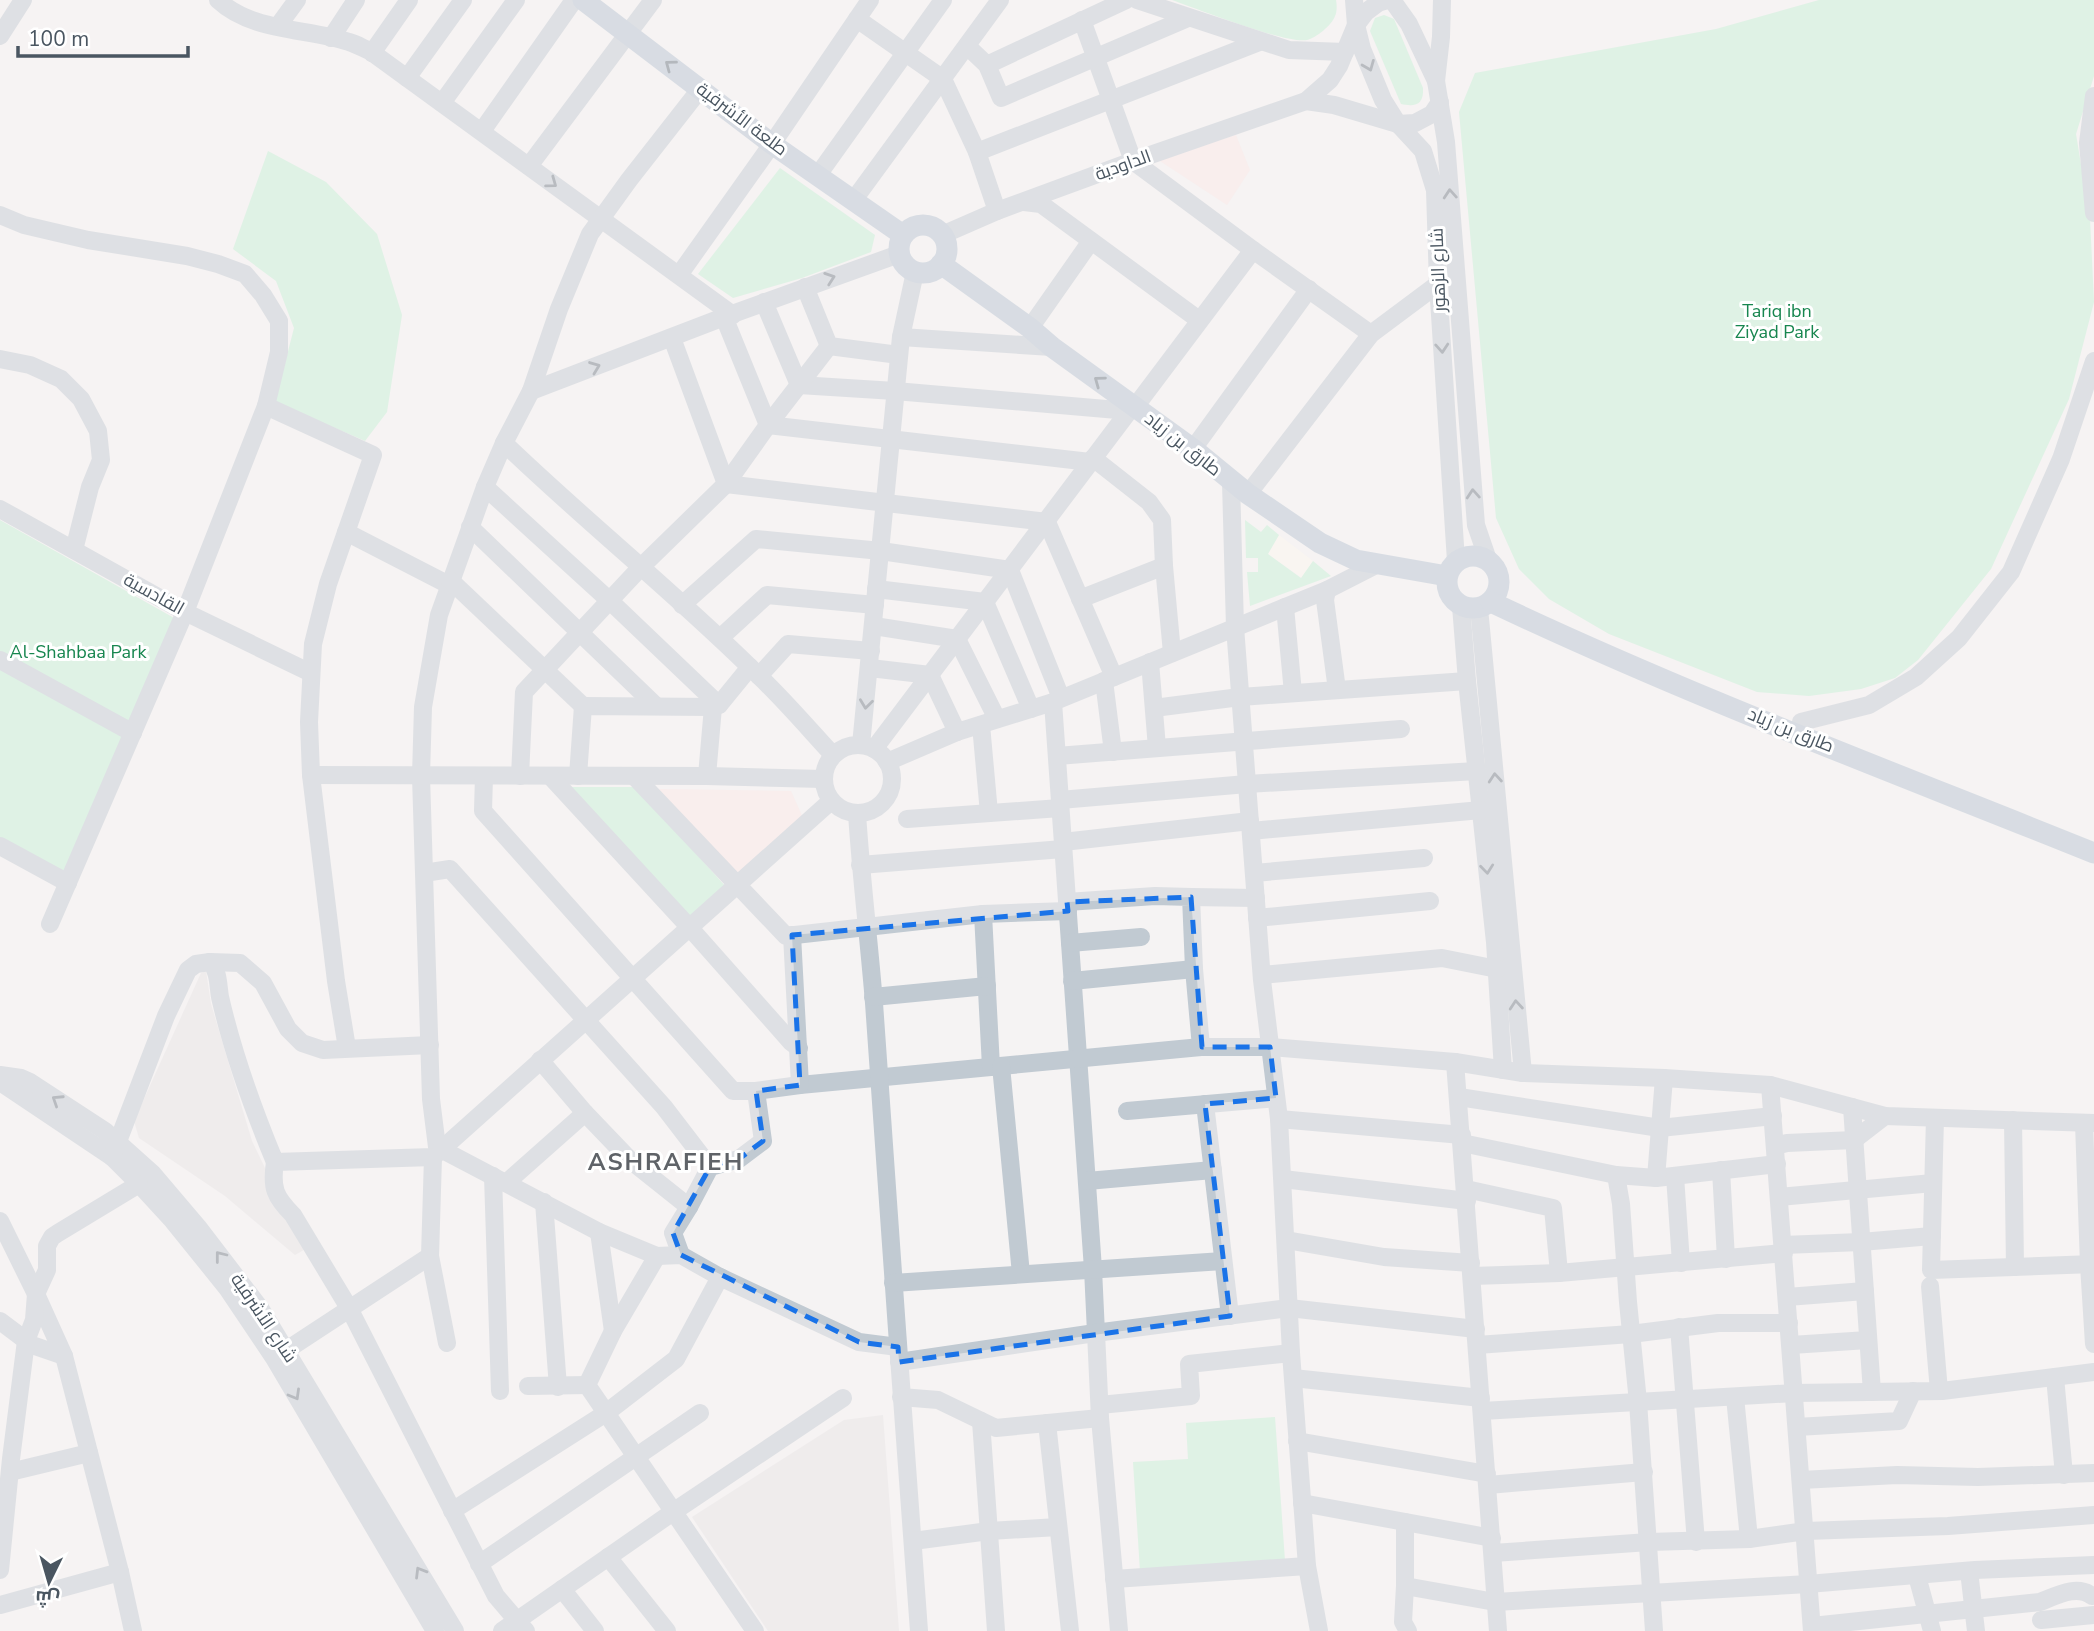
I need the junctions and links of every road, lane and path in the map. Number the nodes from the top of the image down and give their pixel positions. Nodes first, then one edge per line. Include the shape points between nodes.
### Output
1 (23, 0) edge
2 (218, 0) edge
3 (297, 0) edge
4 (356, 0) edge
5 (409, 0) edge
6 (463, 0) edge
7 (516, 0) edge
8 (573, 0) edge
9 (583, 0) edge
10 (653, 0) edge
11 (870, 0) edge
12 (943, 0) edge
13 (1000, 0) edge
14 (1126, 0) edge
15 (1138, 0) edge
16 (1354, 0) edge
17 (1390, 0) edge
18 (1442, 0) edge
19 (1188, 18) junction
20 (857, 19) junction
21 (1082, 20) junction
22 (1356, 25) junction
23 (278, 26) junction
24 (628, 34) junction
25 (0, 36) edge
26 (331, 38) junction
27 (1259, 42) junction
28 (967, 46) junction
29 (906, 52) junction
30 (1345, 52) junction
31 (372, 53) junction
32 (1096, 58) junction
33 (986, 65) junction
34 (407, 78) junction
35 (943, 79) junction
36 (1436, 81) junction
37 (701, 88) junction
38 (2094, 96) edge
39 (1110, 99) junction
40 (1306, 101) junction
41 (1440, 102) junction
42 (442, 103) junction
43 (1398, 124) junction
44 (482, 131) junction
45 (772, 144) junction
46 (977, 152) junction
47 (1133, 161) junction
48 (529, 166) junction
49 (818, 175) junction
50 (853, 201) junction
51 (1024, 202) junction
52 (997, 211) junction
53 (2094, 213) edge
54 (0, 215) edge
55 (601, 219) junction
56 (942, 235) junction
57 (1091, 240) junction
58 (901, 245) junction
59 (1253, 250) junction
60 (941, 264) junction
61 (915, 272) junction
62 (679, 275) junction
63 (1438, 285) junction
64 (805, 287) junction
65 (1309, 289) junction
66 (764, 302) junction
67 (729, 316) junction
68 (1199, 320) junction
69 (1030, 328) junction
70 (1371, 334) junction
71 (672, 338) junction
72 (829, 346) junction
73 (900, 346) junction
74 (1052, 347) junction
75 (0, 359) edge
76 (2094, 361) edge
77 (799, 385) junction
78 (2090, 389) edge
79 (531, 391) junction
80 (895, 391) junction
81 (266, 406) junction
82 (1132, 409) junction
83 (768, 425) junction
84 (890, 439) junction
85 (504, 443) junction
86 (1193, 450) junction
87 (1091, 460) junction
88 (726, 484) junction
89 (485, 487) junction
90 (1239, 488) junction
91 (886, 503) junction
92 (0, 509) edge
93 (1047, 522) junction
94 (470, 527) junction
95 (346, 531) junction
96 (74, 550) junction
97 (881, 551) junction
98 (1488, 560) junction
99 (1376, 565) junction
100 (1164, 566) junction
101 (641, 567) junction
102 (1452, 569) junction
103 (1010, 570) junction
104 (449, 583) junction
105 (1327, 590) junction
106 (876, 597) junction
107 (1080, 599) junction
108 (610, 601) junction
109 (985, 601) junction
110 (1482, 602) junction
111 (682, 605) junction
112 (1285, 607) junction
113 (185, 612) junction
114 (874, 626) junction
115 (1235, 627) junction
116 (580, 634) junction
117 (720, 638) junction
118 (957, 639) junction
119 (1172, 653) junction
120 (0, 660) edge
121 (871, 660) junction
122 (1150, 662) junction
123 (546, 669) junction
124 (755, 672) junction
125 (311, 673) junction
126 (930, 675) junction
127 (1109, 679) junction
128 (1467, 681) junction
129 (1337, 690) junction
130 (1293, 694) junction
131 (1240, 697) junction
132 (1057, 700) junction
133 (655, 705) junction
134 (583, 706) junction
135 (716, 706) junction
136 (1154, 708) junction
137 (1031, 709) junction
138 (989, 722) junction
139 (1801, 722) junction
140 (1401, 729) dead end
141 (957, 732) junction
142 (133, 733) junction
143 (1244, 742) junction
144 (867, 747) junction
145 (1157, 748) junction
146 (1113, 752) junction
147 (834, 755) junction
148 (1057, 756) junction
149 (887, 762) junction
150 (1477, 771) junction
151 (311, 775) junction
152 (421, 776) junction
153 (484, 776) junction
154 (520, 776) junction
155 (550, 776) junction
156 (578, 776) junction
157 (707, 776) junction
158 (635, 777) junction
159 (823, 779) junction
160 (1247, 783) junction
161 (831, 801) junction
162 (1060, 804) junction
163 (1481, 810) junction
164 (857, 813) junction
165 (989, 813) junction
166 (907, 819) dead end
167 (1250, 826) junction
168 (2094, 840) edge
169 (0, 846) edge
170 (1063, 846) junction
171 (2094, 853) edge
172 (1424, 858) dead end
173 (860, 865) junction
174 (424, 873) junction
175 (1254, 873) junction
176 (68, 883) junction
177 (738, 886) junction
178 (1191, 897) junction
179 (1256, 898) junction
180 (1430, 901) dead end
181 (1067, 906) junction
182 (983, 914) junction
183 (1258, 918) junction
184 (50, 924) dead end
185 (690, 928) junction
186 (867, 928) junction
187 (792, 935) junction
188 (1141, 937) dead end
189 (1070, 943) junction
190 (210, 962) junction
191 (1194, 969) junction
192 (1497, 970) junction
193 (1262, 975) junction
194 (632, 980) junction
195 (1072, 981) junction
196 (987, 986) junction
197 (873, 997) junction
198 (587, 1021) junction
199 (430, 1045) junction
200 (1201, 1047) junction
201 (1270, 1047) junction
202 (347, 1048) junction
203 (799, 1048) junction
204 (1078, 1059) junction
205 (540, 1060) junction
206 (1455, 1062) junction
207 (996, 1067) junction
208 (1503, 1070) junction
209 (1523, 1073) junction
210 (0, 1075) edge
211 (1664, 1078) junction
212 (879, 1079) junction
213 (0, 1083) edge
214 (800, 1085) junction
215 (1770, 1085) junction
216 (756, 1091) junction
217 (1276, 1097) junction
218 (1459, 1097) junction
219 (1205, 1104) junction
220 (1852, 1107) junction
221 (1128, 1111) dead end
222 (584, 1113) junction
223 (1773, 1116) junction
224 (1885, 1116) junction
225 (1935, 1118) junction
226 (1279, 1119) junction
227 (2013, 1120) junction
228 (2089, 1123) edge
229 (1660, 1128) junction
230 (1462, 1139) junction
231 (1854, 1140) junction
232 (1775, 1146) junction
233 (115, 1150) junction
234 (438, 1153) junction
235 (275, 1162) junction
236 (1777, 1164) junction
237 (710, 1167) junction
238 (1213, 1170) junction
239 (1721, 1170) junction
240 (1616, 1175) junction
241 (1675, 1176) junction
242 (1656, 1178) junction
243 (499, 1179) junction
244 (1283, 1179) junction
245 (1087, 1181) junction
246 (1933, 1183) junction
247 (139, 1184) junction
248 (1857, 1190) junction
249 (1466, 1195) junction
250 (1779, 1197) junction
251 (544, 1202) junction
252 (689, 1207) junction
253 (0, 1221) edge
254 (599, 1232) junction
255 (1931, 1236) junction
256 (1286, 1240) junction
257 (1861, 1242) junction
258 (1783, 1249) junction
259 (681, 1255) junction
260 (430, 1256) junction
261 (657, 1256) junction
262 (1726, 1259) junction
263 (1223, 1261) junction
264 (1681, 1263) junction
265 (2092, 1264) edge
266 (1625, 1266) junction
267 (2015, 1267) junction
268 (1093, 1269) junction
269 (1472, 1269) junction
270 (1559, 1273) junction
271 (1021, 1274) junction
272 (720, 1277) junction
273 (893, 1283) junction
274 (1930, 1286) dead end
275 (1865, 1291) junction
276 (36, 1294) junction
277 (1787, 1297) junction
278 (349, 1308) junction
279 (1289, 1308) junction
280 (1230, 1316) junction
281 (1789, 1323) junction
282 (2, 1325) edge
283 (1679, 1327) junction
284 (613, 1331) junction
285 (1095, 1333) junction
286 (1631, 1334) junction
287 (1477, 1337) junction
288 (1868, 1340) junction
289 (26, 1341) junction
290 (447, 1343) dead end
291 (2094, 1344) edge
292 (1791, 1345) junction
293 (1291, 1353) junction
294 (280, 1354) junction
295 (898, 1354) junction
296 (64, 1356) junction
297 (2094, 1372) edge
298 (2056, 1377) junction
299 (1293, 1378) junction
300 (587, 1385) junction
301 (528, 1386) dead end
302 (558, 1387) junction
303 (500, 1391) dead end
304 (1913, 1391) junction
305 (1939, 1391) junction
306 (1872, 1392) junction
307 (1794, 1393) junction
308 (1735, 1396) junction
309 (901, 1397) junction
310 (844, 1398) dead end
311 (1685, 1400) junction
312 (1638, 1402) junction
313 (1482, 1405) junction
314 (1100, 1411) junction
315 (606, 1412) junction
316 (699, 1413) dead end
317 (981, 1421) junction
318 (1047, 1423) junction
319 (1797, 1427) junction
320 (1297, 1441) junction
321 (89, 1453) junction
322 (635, 1456) junction
323 (7, 1461) edge
324 (1644, 1472) junction
325 (2094, 1473) edge
326 (2064, 1475) junction
327 (1487, 1479) junction
328 (1801, 1480) junction
329 (1302, 1503) junction
330 (452, 1511) junction
331 (673, 1512) junction
332 (2094, 1516) edge
333 (1405, 1522) junction
334 (1058, 1527) junction
335 (989, 1531) junction
336 (1806, 1531) junction
337 (1749, 1539) junction
338 (912, 1541) junction
339 (1649, 1542) junction
340 (1696, 1542) junction
341 (1493, 1545) junction
342 (608, 1557) junction
343 (479, 1564) junction
344 (2094, 1565) edge
345 (1307, 1566) junction
346 (0, 1570) edge
347 (1969, 1571) junction
348 (120, 1572) junction
349 (1917, 1576) junction
350 (1114, 1579) junction
351 (1808, 1584) junction
352 (1405, 1586) junction
353 (562, 1589) junction
354 (1652, 1592) junction
355 (2092, 1596) edge
356 (1495, 1602) junction
357 (0, 1605) edge
358 (1973, 1609) junction
359 (2094, 1615) edge
360 (2041, 1618) edge
361 (1929, 1623) edge
362 (522, 1626) edge
363 (434, 1630) edge
364 (1808, 1630) edge
365 (133, 1631) edge
366 (455, 1631) edge
367 (502, 1631) edge
368 (595, 1631) edge
369 (667, 1631) edge
370 (755, 1631) edge
371 (919, 1631) edge
372 (996, 1631) edge
373 (1070, 1631) edge
374 (1119, 1631) edge
375 (1319, 1631) edge
376 (1408, 1631) edge
377 (1498, 1631) edge
378 (1654, 1631) edge
379 (1976, 1631) edge

1 - 25 street
2 - 23 street via 243,17
3 - 23 street
4 - 26 street
5 - 31 street
6 - 34 street
7 - 42 street
8 - 44 street
9 - 24 main road, طلعة الأشرفية
10 - 24 street
11 - 20 street
12 - 29 street
13 - 28 street
14 - 21 street
15 - 19 street
16 - 22 street, شارع الزهور
17 - 22 street via 1378,3
17 - 36 street, شارع الزهور via 1409,24
18 - 36 street
19 - 27 street
19 - 32 street
20 - 29 street
20 - 45 street
21 - 32 street
21 - 33 street
22 - 30 street
22 -> 43 street, شارع الزهور via 1383,100
23 - 26 street
37 -> 24 main road, طلعة الأشرفية
24 - 48 street
26 - 31 street
27 - 30 street via 1289,50
27 - 39 street
28 - 33 street
28 - 35 street
29 - 35 street
29 - 49 street
30 - 40 street via 1330,80
31 - 34 street
32 - 33 street via 1001,98
32 - 39 street
34 - 42 street
35 - 46 street
35 - 50 street
36 - 41 street, شارع الزهور
37 - 45 main road, طلعة الأشرفية
37 - 55 street
38 - 53 street via 2088,143
39 - 46 street
39 - 47 street
40 - 43 street
40 - 47 street, الداودية
41 - 43 street via 1432,114 1415,123
98 -> 41 street, شارع الزهور via 1476,525
42 - 44 street
43 - 63 street, شارع الزهور via 1423,151 1435,190
44 - 48 street
45 - 49 main road, طلعة الأشرفية
45 - 62 street
46 - 52 street
47 - 51 street, الداودية
47 - 59 street
48 -> 55 street
49 - 50 main road, طلعة الأشرفية
50 - 58 main road, طلعة الأشرفية
51 - 52 street, الداودية
51 - 57 street via 1041,204
52 - 56 street, الداودية
54 - 81 street via 24,225 187,256 245,274 279,321 279,352
55 - 62 street
55 - 79 street via 590,234 559,309
56 - 58 main road via 922,225 908,230
56 - 60 main road via 947,246
57 - 68 street
57 - 69 street
58 - 61 main road via 905,265
64 -> 58 street
59 - 65 street
59 - 68 street
60 - 61 main road via 929,272
60 - 69 main road, طارق بن زياد
61 - 73 street
62 - 67 street
63 - 70 street
63 -> 102 street, شارع الزهور
64 - 66 street
64 - 72 street
65 - 70 street
65 - 86 street
66 - 67 street
66 - 77 street
67 - 71 street
67 - 83 street
68 - 82 street
69 - 74 main road, طارق بن زياد
70 - 90 street
79 -> 71 street
71 - 88 street
72 - 73 street
72 - 77 street
73 - 74 street
73 - 80 street
82 -> 74 main road, طارق بن زياد
75 - 96 street via 30,365 61,379 81,399 98,430 101,460
76 - 78 street
77 - 80 street
77 - 83 street
78 - 139 street via 2011,572 1959,638 1916,677 1869,705
79 - 85 street
80 - 82 street
80 - 84 street
81 - 95 street via 373,455
81 - 113 street
82 - 86 main road, طارق بن زياد
82 - 87 street
83 - 84 street
83 - 88 street
84 - 87 street
84 - 91 street
85 - 89 street
85 - 101 street
86 - 90 main road, طارق بن زياد
87 - 93 street
87 - 100 street via 1149,502 1162,520
88 - 91 street
88 - 101 street
89 - 94 street
89 - 108 street
90 - 99 main road, طارق بن زياد via 1336,552
90 - 115 street
91 - 93 street
91 - 97 street
92 - 96 street, القادسية
93 - 103 street
93 - 107 street
94 - 104 street
94 - 116 street
95 - 104 street
95 - 125 street via 313,644
96 - 113 street, القادسية
97 - 103 street
97 - 106 street
97 - 111 street via 756,539
98 - 102 main road via 1472,555
98 - 110 main road via 1499,574
99 - 102 main road, طارق بن زياد
99 - 105 street
100 - 107 street
100 - 119 street
101 - 108 street
101 - 111 street
102 - 110 main road via 1449,593
103 - 109 street
103 - 132 street
104 - 123 street
104 - 152 street via 423,707
105 - 112 street
105 - 129 street
106 - 109 street
106 - 114 street
106 - 117 street via 767,595
107 - 127 street
108 - 116 street
108 - 135 street
109 - 118 street
109 - 137 street
110 - 128 street
110 - 139 main road via 1565,624
110 - 171 main road, طارق بن زياد
209 -> 110 street
111 - 117 street
112 - 115 street
112 - 130 street
113 - 125 street, القادسية
113 - 142 street
114 - 118 street
114 - 121 street
115 - 119 street
115 - 131 street
116 - 123 street
116 - 133 street
117 - 124 street
118 - 126 street
118 - 138 street
119 - 122 street
120 - 142 street
121 - 124 street via 788,644
121 - 126 street
121 -> 144 street
122 - 127 street
122 - 136 street
123 - 134 street
123 - 154 street via 524,692
124 - 135 street
124 - 147 street
125 - 151 street
126 - 141 street
126 - 144 street
127 - 132 street
127 - 146 street
128 - 129 street
128 - 150 street
129 - 130 street
130 - 131 street
131 - 136 street
131 - 143 street
132 - 137 street
132 - 148 street
133 - 134 street
133 - 135 street
134 - 156 street
135 - 157 street
136 - 145 street
137 - 138 street
138 - 141 street
138 - 165 street
139 - 168 main road
140 - 143 street
141 - 149 street
142 - 176 street
143 - 145 street
143 - 160 street
144 - 147 street via 851,746
144 - 149 street
145 - 146 street
146 - 148 street
147 - 159 street
148 - 162 street
149 - 164 street via 892,782 884,801
150 - 160 street
150 - 163 street
151 - 152 street
151 - 202 street
152 - 153 street
152 - 174 street
153 - 154 street
153 - 194 street via 483,811
154 - 155 street
155 - 156 street
155 - 185 street
156 - 158 street
157 - 158 street
157 - 159 street
158 - 177 street
159 - 161 street
160 - 162 street
160 - 167 street
161 - 164 street
161 - 177 street
162 - 165 street
162 - 170 street
163 - 167 street
163 -> 192 street
164 - 173 street
165 - 166 street
167 - 170 street
167 - 175 street
169 - 176 street
170 - 173 street
170 - 181 street
172 - 175 street
173 - 186 street
174 - 198 street via 450,869
174 - 199 street
175 - 179 street
176 - 184 street
177 - 185 street
177 - 187 street via 786,936
178 - 179 street
178 - 181 street via 1155,896
178 - 191 street
179 - 183 street
180 - 183 street
181 - 182 street
181 - 189 street
182 - 186 street
182 - 196 street
183 - 193 street
185 - 194 street
185 - 203 street
186 - 187 street
186 - 197 street
187 - 203 street
188 - 189 street
189 - 195 street
190 - 202 street via 240,963 263,982 288,1029 302,1043 323,1050
190 - 233 street via 188,970
190 - 235 street via 239,1067
191 - 195 street
191 - 200 street
192 - 193 street via 1442,958
192 - 208 street
193 - 201 street
194 - 198 street
194 - 216 street via 733,1091
195 - 204 street
196 - 197 street
196 - 207 street
197 - 212 street
198 - 205 street
198 - 237 street
199 - 202 street
199 - 234 street
200 - 201 street
200 - 204 street
201 - 206 street
201 - 217 street
203 - 214 street
204 - 207 street
204 - 245 street
205 - 222 street
205 - 234 street
206 - 208 street
206 - 218 street
207 - 212 street
207 - 271 street
208 - 209 street
209 - 211 street
233 -> 210 street, شارع الأشرفية via 105,1131 30,1082
211 - 215 street
211 - 229 street
212 - 214 street
212 - 273 street
213 - 233 street, شارع الأشرفية
214 - 216 street
215 - 220 street
215 - 223 street
216 - 237 street via 763,1141 739,1159
217 - 219 street
217 - 226 street
218 - 229 street
218 - 230 street
219 - 221 street
219 - 238 street
220 - 224 street
220 - 231 street
222 - 243 street
222 - 252 street via 630,1160
223 - 229 street
223 - 232 street
224 - 225 street
224 - 231 street
225 - 227 street
225 - 246 street
226 - 230 street
226 - 244 street
227 - 228 street
227 - 267 street
228 - 265 street
229 - 242 street
230 - 240 street
230 - 249 street
231 - 232 street
231 - 248 street
232 - 236 street
233 - 247 street, شارع الأشرفية
294 -> 233 street, شارع الأشرفية via 260,1308 198,1227 153,1174
234 - 235 street
234 - 243 street
234 - 260 street
235 - 278 street via 273,1180 281,1203 293,1215
236 - 239 street
236 - 250 street
237 - 252 street
238 - 245 street
238 - 263 street
239 - 241 street
239 - 262 street
240 - 242 street
240 - 266 street
241 - 242 street
241 - 264 street
243 - 251 street
243 - 303 street
244 - 249 street
244 - 256 street
245 - 268 street
246 - 248 street
246 - 255 street
247 - 276 street via 52,1237 47,1270
247 - 294 street, شارع الأشرفية
248 - 250 street
248 - 257 street
249 - 269 street
249 - 270 street via 1553,1208
250 - 258 street
251 - 254 street
251 - 302 street
252 - 259 street via 673,1233
253 - 276 street
254 - 261 street
254 - 284 street
255 - 257 street
255 - 267 street via 1930,1270
256 - 269 street
256 - 279 street
257 - 258 street
257 - 275 street
258 - 262 street
258 - 277 street
259 - 261 street
259 - 272 street
260 - 278 street
260 - 290 street
261 - 284 street
262 - 264 street
263 - 268 street
263 - 280 street
264 - 266 street
265 - 267 street
265 - 291 street
266 - 270 street
266 - 286 street
268 - 271 street
268 - 285 street
269 - 270 street
269 - 287 street
271 - 273 street
272 - 295 street via 859,1342
272 - 315 street via 676,1359
273 - 295 street
274 - 305 street
275 - 277 street
275 - 288 street
276 - 289 street
276 - 296 street
277 - 281 street
278 - 294 street
278 - 330 street
279 - 280 street
279 - 287 street
279 - 293 street
280 - 285 street
281 - 283 street
281 - 292 street
282 - 289 street
283 - 286 street
283 - 311 street
284 - 300 street
285 - 295 street
285 - 314 street
286 - 287 street
286 - 312 street
287 - 313 street
288 - 292 street
288 - 306 street
289 - 296 street
289 - 323 street
292 - 307 street
293 - 299 street
293 - 314 street via 1189,1364 1191,1396
294 -> 363 street, شارع الأشرفية
366 -> 294 street, شارع الأشرفية
295 - 309 street
296 - 321 street
297 - 298 street
298 - 305 street
298 - 326 street
299 - 313 street
299 - 320 street
300 - 302 street
300 - 315 street
301 - 302 street
304 - 305 street
304 - 306 street
304 - 319 street via 1899,1421
306 - 307 street
307 - 308 street
307 - 319 street
308 - 311 street
308 - 337 street
309 - 317 street via 938,1400
309 - 338 street
310 - 331 street
311 - 312 street
311 - 340 street
312 - 313 street
312 - 324 street
313 - 327 street
314 - 318 street
314 - 350 street
315 - 322 street
315 - 330 street
316 - 322 street
317 - 318 street via 996,1427
317 - 335 street
318 - 334 street
319 - 328 street
320 - 327 street
320 - 329 street
321 - 323 street
321 - 348 street
322 - 331 street
322 - 343 street
323 - 346 street
324 - 327 street
324 - 339 street
325 - 326 street
326 - 328 street
327 - 341 street
328 - 336 street
329 - 333 street
329 - 345 street
330 - 343 street
331 - 342 street
331 - 370 street
332 - 336 street
333 - 341 street
333 - 352 street
334 - 335 street
334 - 373 street
335 - 338 street
335 - 372 street
336 - 337 street
336 - 351 street
337 - 340 street
338 - 371 street
339 - 340 street
339 - 341 street
339 - 354 street
341 - 356 street
342 - 353 street
342 - 369 street
343 - 362 street via 496,1596
344 - 347 street
345 - 350 street
345 - 375 street
347 - 349 street
347 - 358 street
348 - 357 street
348 - 365 street
349 - 351 street
349 - 361 street
350 - 374 street
351 - 354 street
351 - 364 street
352 - 356 street
352 - 376 street via 1403,1622
353 - 362 street
353 - 368 street
354 - 356 street
354 - 378 street
355 - 360 street via 2085,1591 2066,1592
356 - 377 street
358 - 360 street
358 - 361 street
358 - 379 street
359 - 360 street
361 - 364 street
362 - 367 street

